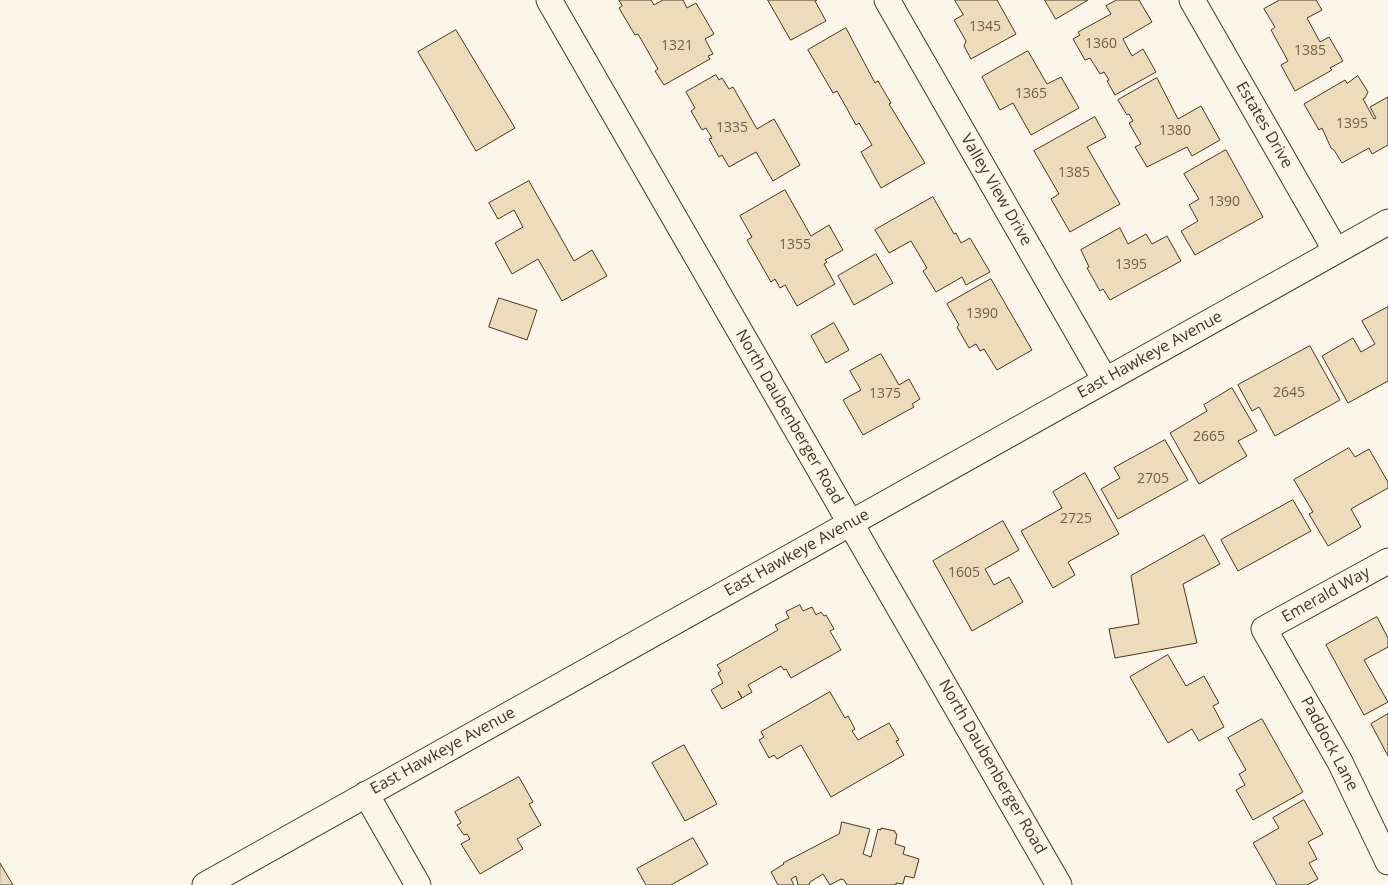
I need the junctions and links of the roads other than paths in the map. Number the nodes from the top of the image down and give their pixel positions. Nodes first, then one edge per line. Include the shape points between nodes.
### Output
1 (550, 0) edge
2 (887, 0) edge
3 (1192, 0) edge
4 (1388, 222) edge
5 (1336, 251) junction
6 (1105, 380) junction
7 (850, 523) junction
8 (1388, 562) edge
9 (1264, 629) joint
10 (366, 794) junction
11 (1386, 854) edge
12 (205, 885) edge
13 (418, 885) edge
14 (1059, 885) edge

1 - 7 street, North Daubenberger Road
2 - 6 street, Valley View Drive
3 - 5 street, Estates Drive
4 - 5 street, East Hawkeye Avenue
5 - 6 street, East Hawkeye Avenue
6 - 7 street, East Hawkeye Avenue
7 - 10 street, East Hawkeye Avenue
7 - 14 street, North Daubenberger Road
8 - 9 street, Emerald Way
9 - 11 street, Paddock Lane via 1340,762
10 - 12 street, East Hawkeye Avenue
10 - 13 street

